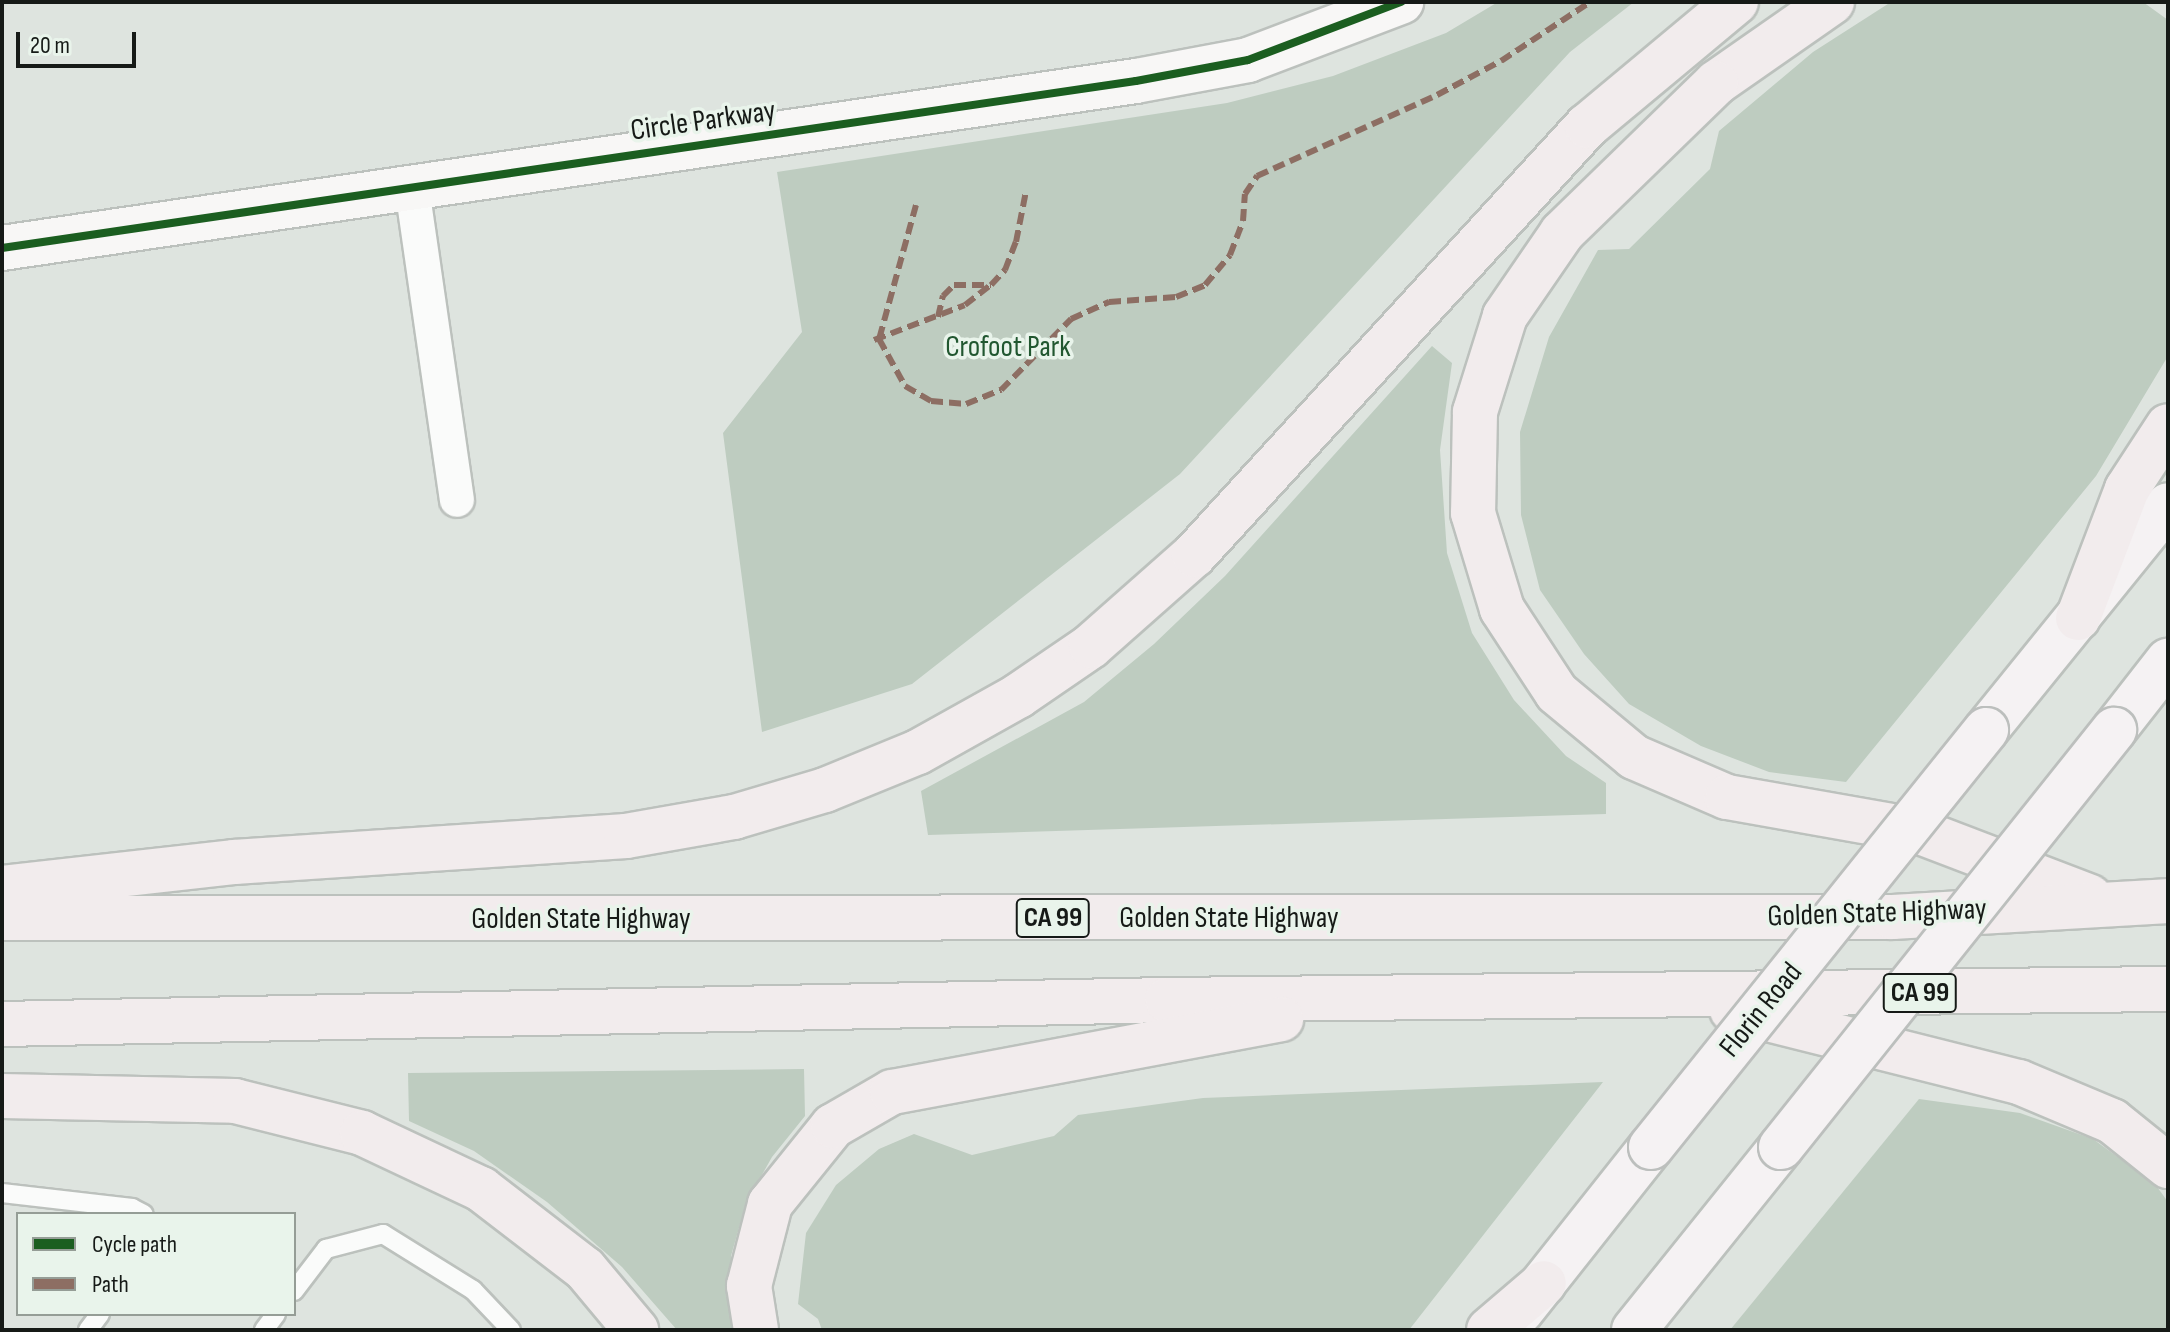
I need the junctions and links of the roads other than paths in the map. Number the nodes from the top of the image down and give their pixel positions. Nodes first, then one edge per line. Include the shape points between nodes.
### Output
1 (1401, 2) edge
2 (1736, 2) edge
3 (1832, 2) edge
4 (412, 188) junction
5 (2, 248) edge
6 (2168, 426) edge
7 (457, 500) dead end
8 (2168, 505) edge
9 (2078, 618) junction
10 (2168, 661) edge
11 (2, 888) edge
12 (2168, 901) edge
13 (2103, 902) junction
14 (2, 918) edge
15 (2168, 989) edge
16 (1672, 995) junction
17 (1389, 998) junction
18 (2, 1024) edge
19 (2, 1096) edge
20 (2168, 1166) edge
21 (2, 1193) edge
22 (140, 1212) edge
23 (1544, 1283) junction
24 (296, 1288) edge
25 (511, 1330) edge
26 (636, 1330) edge
27 (756, 1330) edge
28 (1489, 1330) edge
29 (1506, 1330) edge
30 (1634, 1330) edge

1 - 4 street, Circle Parkway via 1248,60
2 - 11 highway via 1587,126 1194,555 1091,646 1018,696 918,752 825,790 734,817 626,836 234,862
3 - 13 highway via 1716,83 1562,233 1505,316 1475,412 1473,513 1498,595 1557,693 1634,757 1727,797 1915,830
4 - 5 street, Circle Parkway
4 - 7 street
6 - 9 highway via 2127,489
8 - 9 main road, Florin Road
9 - 23 main road, Florin Road, bridge
10 - 30 main road, bridge
12 - 13 highway, Golden State Highway / CA 99
13 - 14 highway, Golden State Highway / CA 99 via 1893,917
15 - 16 highway, CA 99
16 - 17 highway, CA 99
16 - 20 highway via 2019,1082 2112,1121
17 - 18 highway, CA 99
17 - 27 highway via 892,1092 833,1126 770,1204 749,1286
19 - 26 highway via 235,1101 362,1133 481,1189 585,1269
21 - 22 lane
23 - 28 highway
23 - 29 main road, Florin Road
24 - 25 lane via 326,1249 383,1234 473,1290

